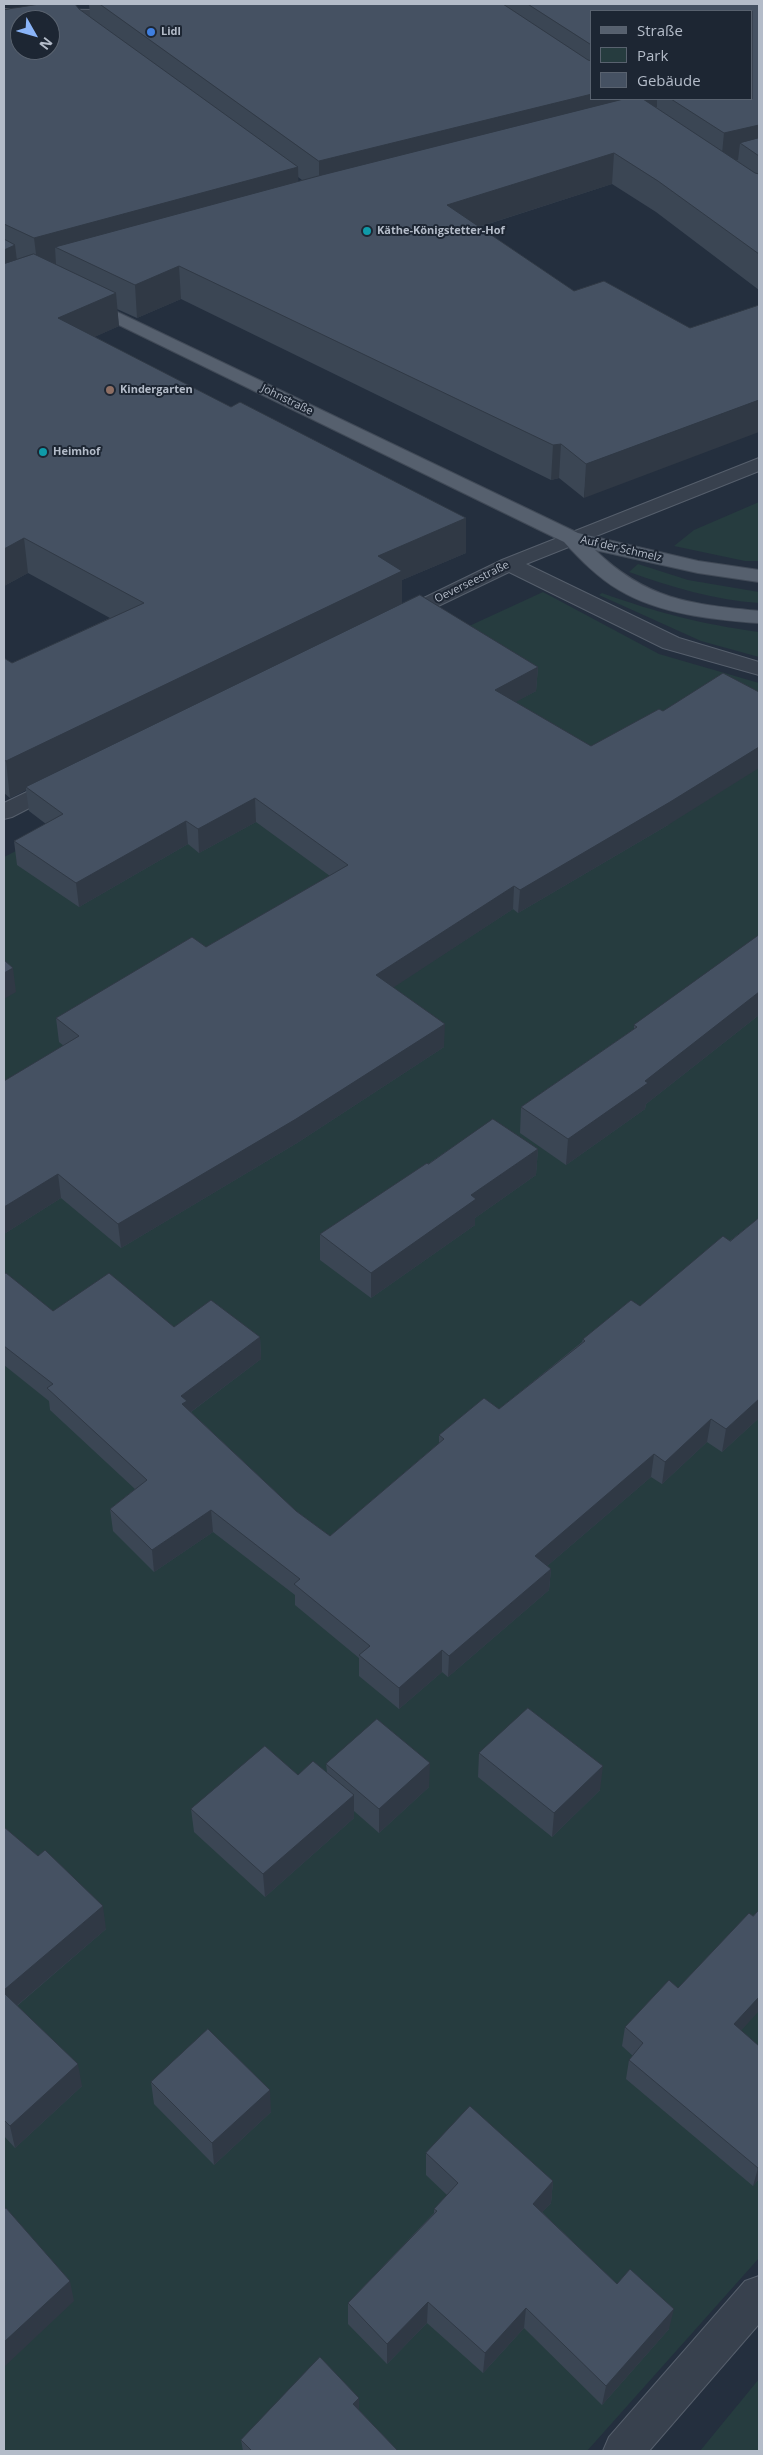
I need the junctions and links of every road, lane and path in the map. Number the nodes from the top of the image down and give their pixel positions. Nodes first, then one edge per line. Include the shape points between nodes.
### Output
1 (202, 4) edge
2 (67, 9) edge
3 (4, 13) edge
4 (82, 28) edge
5 (72, 295) edge
6 (759, 464) edge
7 (571, 538) junction
8 (509, 564) junction
9 (759, 576) edge
10 (759, 617) edge
11 (377, 629) edge
12 (759, 669) edge
13 (76, 775) edge
14 (4, 812) edge
15 (759, 2295) edge
16 (623, 2451) edge

1 - 2 street
2 - 3 street
2 - 4 street
5 - 7 main road, Johnstraße
6 - 7 street, Oeverseestraße
7 - 8 street, Oeverseestraße
7 - 9 main road, Auf der Schmelz via 698,567
7 - 10 main road, Auf der Schmelz via 629,588 710,611
8 - 11 street, Oeverseestraße
8 - 12 street via 671,643
13 - 14 street
15 - 16 street

